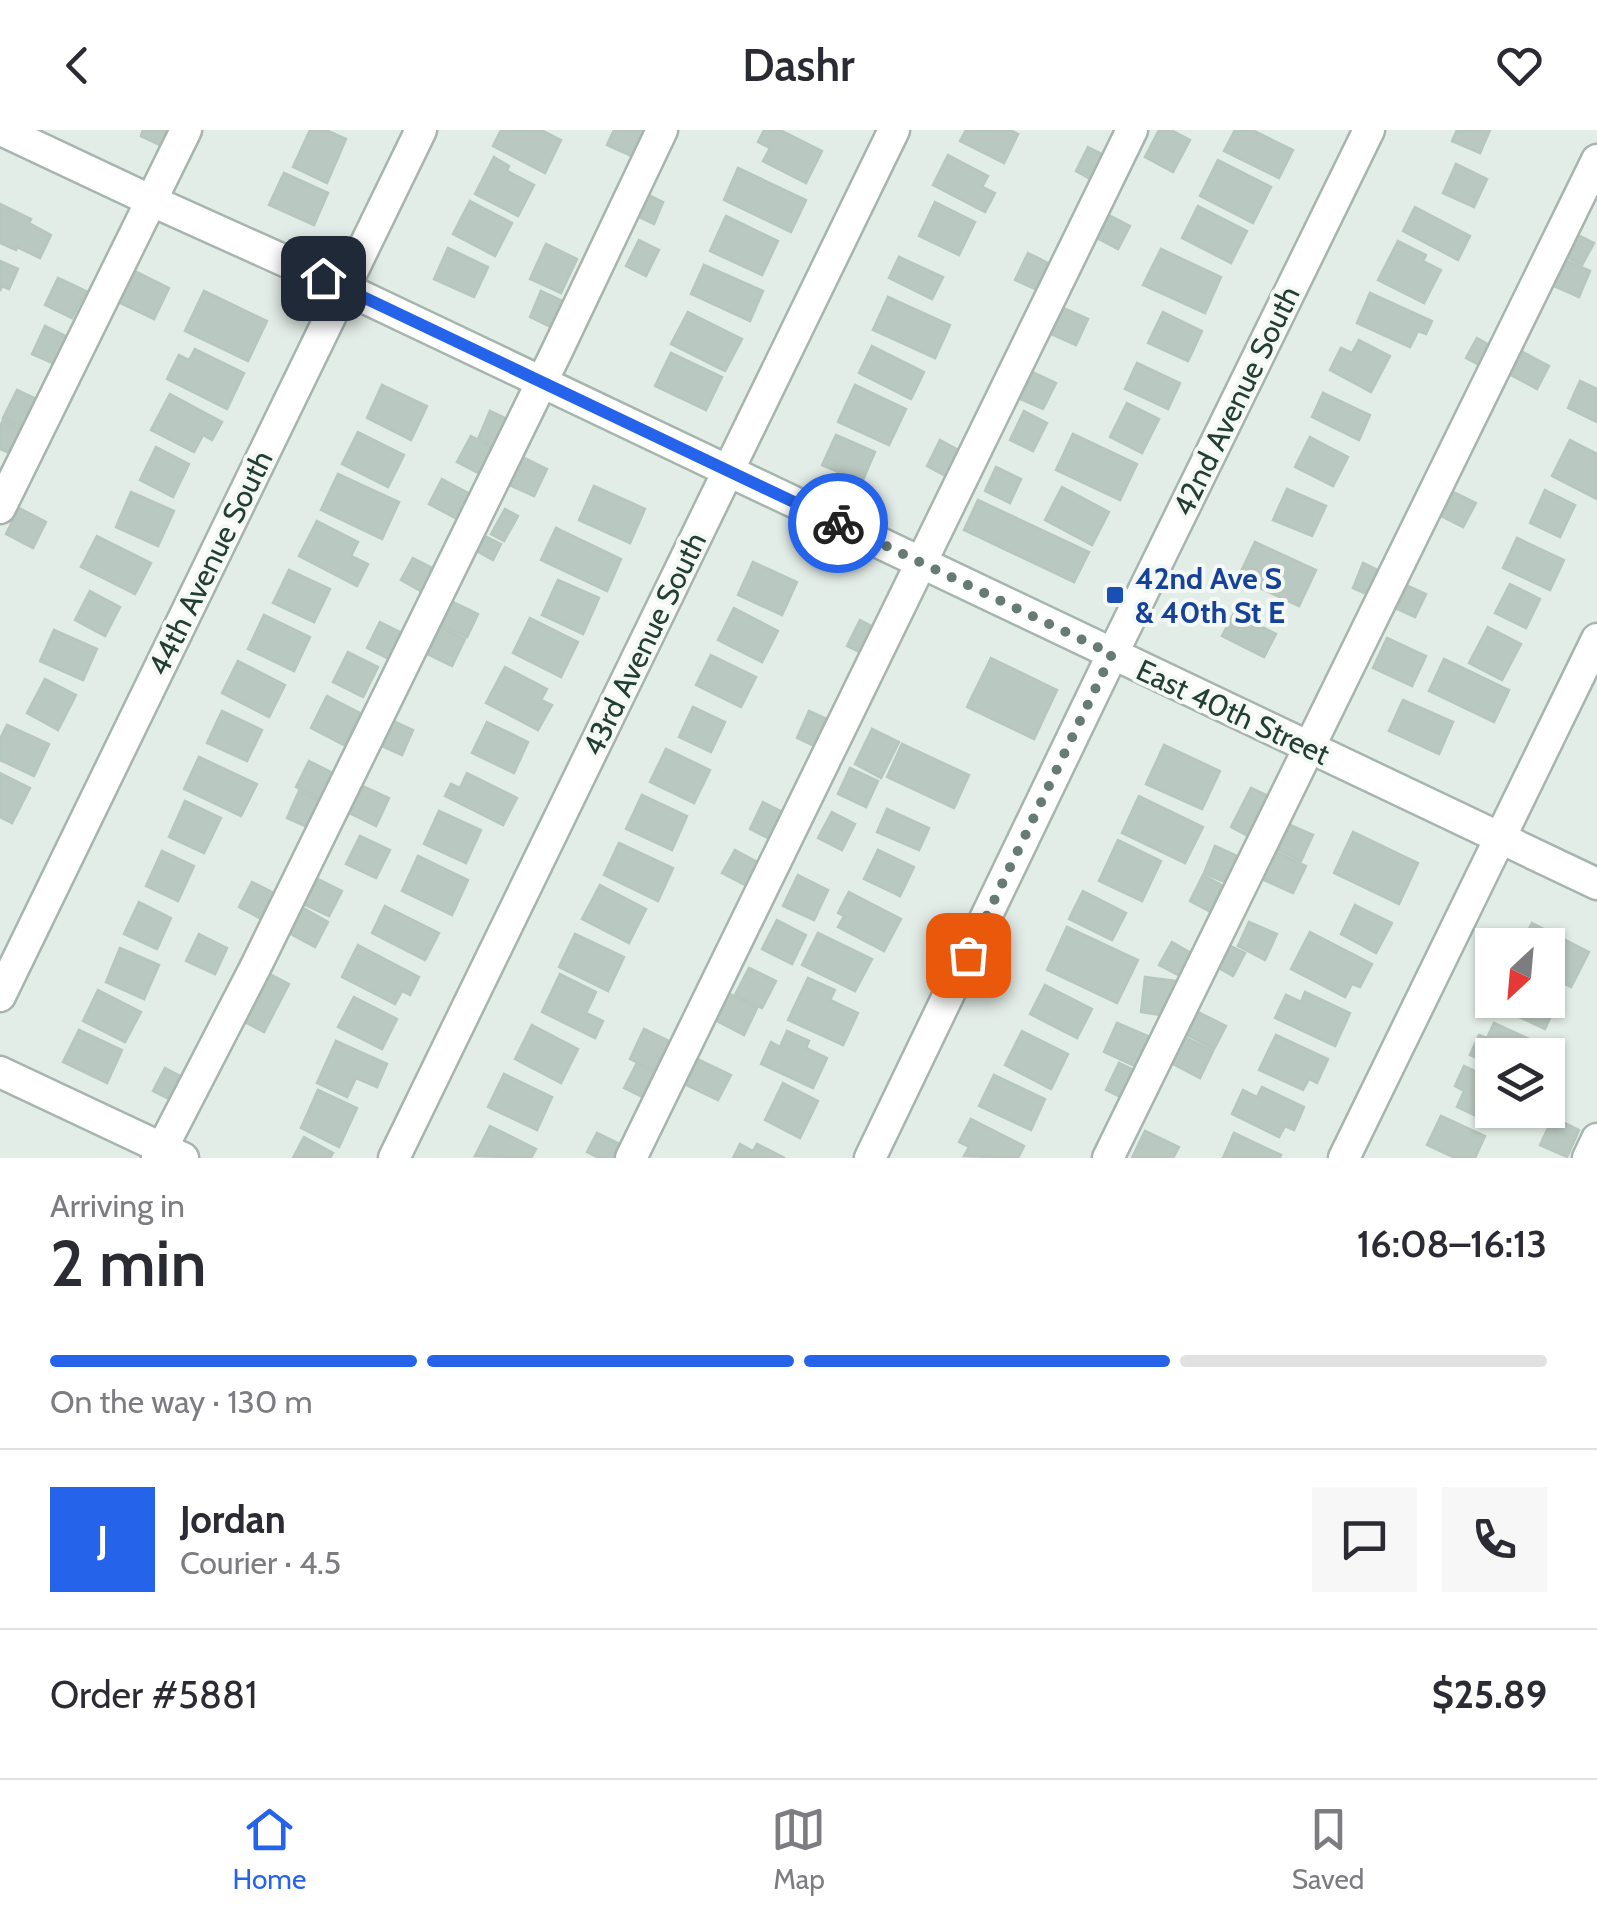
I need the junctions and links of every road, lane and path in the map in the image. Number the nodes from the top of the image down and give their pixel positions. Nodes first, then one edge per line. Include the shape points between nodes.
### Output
1 (0, 130) edge
2 (186, 130) edge
3 (421, 130) edge
4 (662, 130) edge
5 (894, 130) edge
6 (1132, 130) edge
7 (1369, 130) edge
8 (1597, 160) edge
9 (152, 201) junction
10 (343, 289) junction
11 (541, 383) junction
12 (727, 472) junction
13 (0, 508) edge
14 (920, 561) junction
15 (1597, 639) edge
16 (1112, 654) junction
17 (1308, 746) junction
18 (1500, 838) junction
19 (1597, 884) edge
20 (0, 996) edge
21 (0, 1072) edge
22 (1597, 1139) edge
23 (168, 1155) edge
24 (394, 1158) edge
25 (631, 1158) edge
26 (870, 1158) edge
27 (1108, 1158) edge
28 (1344, 1158) edge
29 (1588, 1158) edge

1 - 9 street, East 40th Street
2 - 9 street
3 - 10 street, 44th Avenue South
4 - 11 street
5 - 12 street, 43rd Avenue South
6 - 14 street
7 - 16 street, 42nd Avenue South
8 - 17 street
9 - 10 street, East 40th Street
9 - 13 street
10 - 11 street, East 40th Street
10 - 20 street, 44th Avenue South
11 - 12 street, East 40th Street
11 - 23 street
12 - 14 street, East 40th Street
12 - 24 street, 43rd Avenue South
14 - 16 street, East 40th Street
14 - 25 street
15 - 18 street
16 - 17 street, East 40th Street
16 - 26 street, 42nd Avenue South
17 - 18 street, East 40th Street
17 - 27 street
18 - 19 street, East 40th Street
18 - 28 street
21 - 23 street
22 - 29 street

